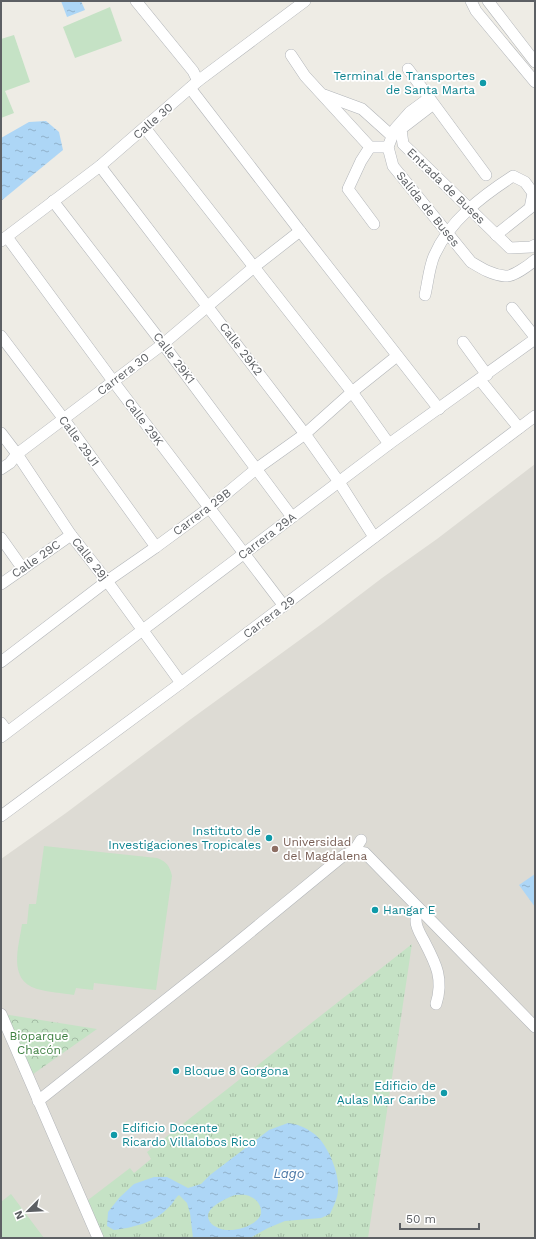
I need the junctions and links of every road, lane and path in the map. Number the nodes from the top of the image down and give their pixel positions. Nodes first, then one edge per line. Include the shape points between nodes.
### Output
1 (136, 1) edge
2 (305, 1) edge
3 (471, 1) edge
4 (488, 1) edge
5 (291, 55) dead end
6 (535, 62) edge
7 (408, 68) dead end
8 (535, 82) edge
9 (194, 85) junction
10 (322, 94) junction
11 (432, 101) junction
12 (145, 128) junction
13 (392, 136) junction
14 (370, 147) junction
15 (388, 147) junction
16 (100, 166) junction
17 (486, 175) dead end
18 (53, 201) junction
19 (469, 208) junction
20 (374, 224) dead end
21 (300, 231) junction
22 (447, 233) junction
23 (496, 235) junction
24 (4, 239) edge
25 (535, 244) edge
26 (535, 260) edge
27 (254, 267) junction
28 (425, 295) dead end
29 (208, 306) junction
30 (512, 308) dead end
31 (1, 336) edge
32 (535, 338) edge
33 (463, 342) dead end
34 (163, 344) junction
35 (397, 356) junction
36 (483, 377) junction
37 (113, 381) junction
38 (352, 392) junction
39 (439, 409) junction
40 (535, 416) edge
41 (63, 418) junction
42 (519, 428) junction
43 (1, 433) edge
44 (305, 434) junction
45 (390, 444) junction
46 (17, 454) junction
47 (1, 469) edge
48 (256, 469) junction
49 (339, 482) junction
50 (209, 508) junction
51 (292, 517) junction
52 (71, 535) junction
53 (1, 538) edge
54 (374, 538) junction
55 (156, 547) junction
56 (244, 553) junction
57 (23, 569) junction
58 (107, 581) junction
59 (1, 584) edge
60 (284, 606) junction
61 (143, 630) junction
62 (1, 662) edge
63 (181, 683) junction
64 (3, 730) edge
65 (1, 816) edge
66 (361, 840) dead end
67 (354, 851) junction
68 (418, 909) junction
69 (436, 1004) dead end
70 (1, 1014) edge
71 (535, 1028) edge
72 (38, 1101) junction
73 (98, 1238) edge

1 - 9 street via 193,71
2 - 9 street, Calle 30
3 - 8 street via 476,11
4 - 6 street
5 - 10 street via 305,76
7 - 11 street
9 - 12 street, Calle 30
9 - 21 street
10 - 13 street via 362,109
10 - 14 street
11 - 13 street via 410,112 394,129
11 - 17 street
11 - 19 street, Entrada de Buses via 400,129 403,144
12 - 16 street, Calle 30
12 - 27 street
13 - 15 street
14 - 15 street
14 - 20 street via 348,189
15 - 22 street, Salida de Buses via 393,166
16 - 18 street, Calle 30
16 - 29 street, Calle 29K2
18 - 24 street, Calle 30
18 - 34 street, Calle 29K1
19 - 22 street
19 - 23 street, Entrada de Buses
19 - 23 street via 513,176 525,182 534,193 530,208
21 - 27 street, Carrera 30
21 - 35 street
22 - 26 street, Salida de Buses via 470,262 486,271 506,277 526,268
22 - 28 street via 434,256
23 - 25 street, Entrada de Buses via 510,248 531,248
24 - 37 street, Calle 29K
27 - 29 street, Carrera 30
27 - 38 street
29 - 34 street, Carrera 30
29 - 44 street, Calle 29K2
30 - 32 street
31 - 41 street, Calle 29J1
32 - 36 street, Carrera 29A
33 - 36 street
34 - 37 street, Carrera 30
34 - 48 street, Calle 29K1
35 - 38 street, Carrera 29B
35 - 39 street
36 - 39 street, Carrera 29A
36 - 42 street
37 - 41 street, Carrera 30
37 - 50 street, Calle 29K
38 - 44 street, Carrera 29B
38 - 45 street
39 - 45 street, Carrera 29A
40 - 42 street, Carrera 29
41 - 46 street, Carrera 30
41 - 55 street, Calle 29J1
42 - 54 street, Carrera 29
43 - 46 street, Calle 29j
44 - 48 street, Carrera 29B
44 - 49 street, Calle 29K2
45 - 49 street, Carrera 29A
46 - 47 street, Carrera 30
46 - 52 street, Calle 29j
48 - 50 street, Carrera 29B
48 - 51 street, Calle 29K1
49 - 51 street, Carrera 29A
49 - 54 street, Calle 29K2
50 - 55 street, Carrera 29B
50 - 56 street, Calle 29K
51 - 56 street, Carrera 29A
52 - 57 street, Calle 29C
52 - 58 street, Calle 29j
53 - 57 street
54 - 60 street, Carrera 29
55 - 58 street, Carrera 29B
56 - 60 street, Calle 29K
56 - 61 street, Carrera 29A
57 - 59 street, Calle 29C
58 - 61 street, Calle 29j
58 - 62 street, Carrera 29B
60 - 63 street, Carrera 29
61 - 63 street, Calle 29j
61 - 64 street, Carrera 29A
63 - 65 street, Carrera 29
66 - 67 street
67 - 68 street via 365,853
67 - 72 street via 344,856
68 - 69 street via 417,927 432,956 440,982
68 - 71 street
70 - 72 street
72 - 73 street

